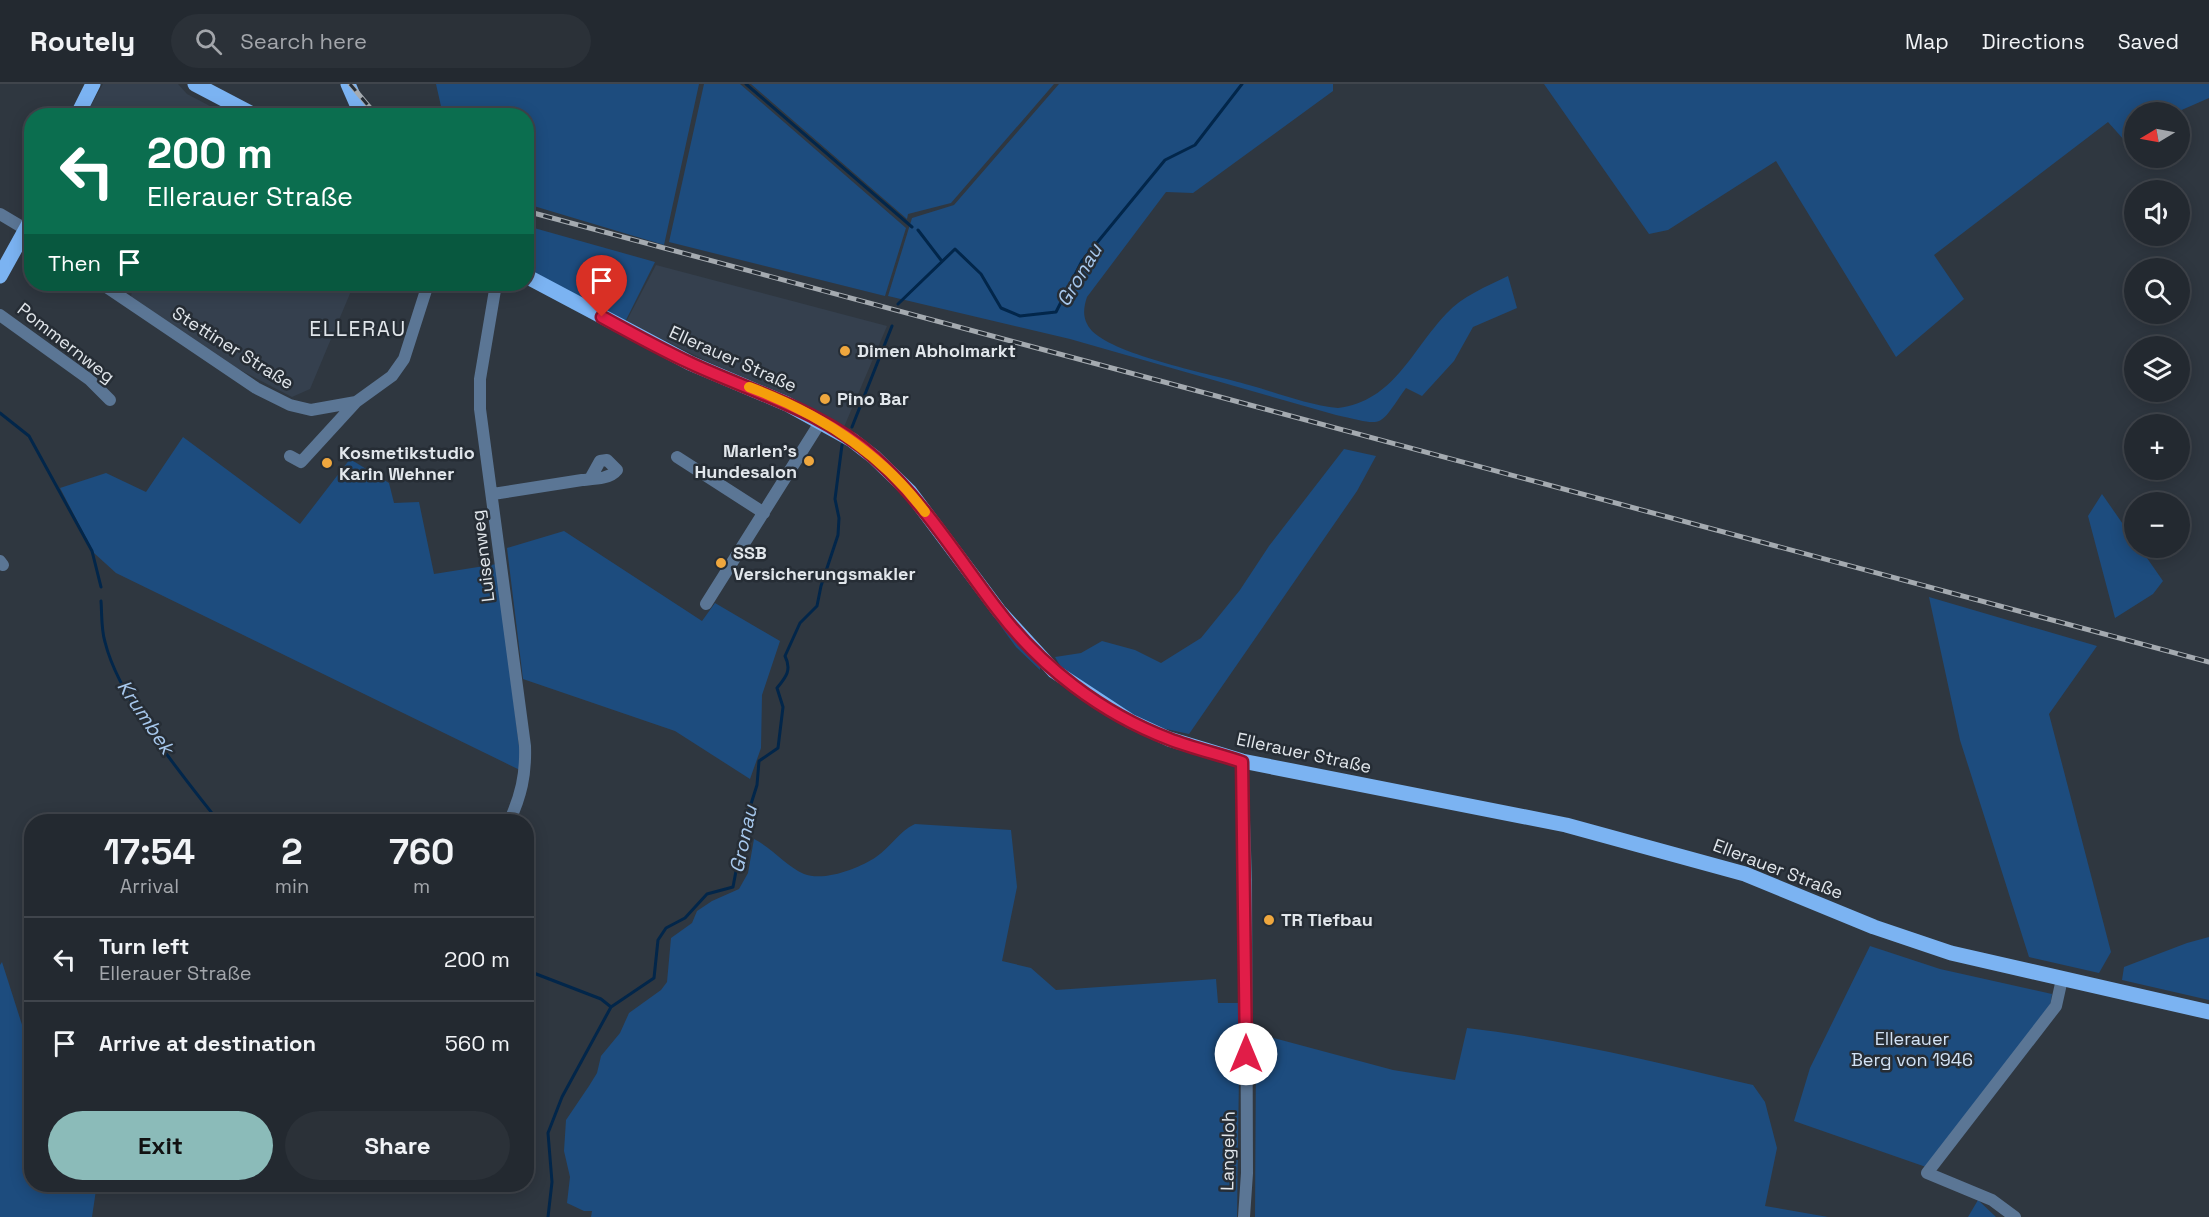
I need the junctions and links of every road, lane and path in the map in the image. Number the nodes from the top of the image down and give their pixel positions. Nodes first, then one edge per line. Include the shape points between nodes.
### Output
1 (93, 84) edge
2 (195, 84) edge
3 (343, 84) edge
4 (348, 84) edge
5 (81, 108) edge
6 (241, 108) edge
7 (350, 108) edge
8 (358, 108) edge
9 (0, 214) edge
10 (24, 224) edge
11 (24, 237) edge
12 (0, 276) edge
13 (534, 280) edge
14 (112, 291) edge
15 (426, 291) edge
16 (495, 291) edge
17 (0, 315) edge
18 (110, 400) dead end
19 (356, 402) junction
20 (821, 421) junction
21 (290, 456) dead end
22 (677, 457) dead end
23 (590, 479) dead end
24 (494, 494) junction
25 (764, 513) junction
26 (706, 604) dead end
27 (1242, 762) junction
28 (513, 814) edge
29 (2062, 979) junction
30 (2209, 1012) edge
31 (1244, 1217) edge
32 (2015, 1217) edge

1 - 5 main road
2 - 6 main road
3 - 7 main road
4 - 8 main road
9 - 10 street
11 - 12 main road
13 - 20 main road, Ellerauer Straße via 690,363
14 - 19 street, Stettiner Straße via 256,388 290,405 311,410
15 - 19 street, Stettiner Straße via 404,359 392,376
16 - 24 street, Luisenweg via 480,389 483,442
17 - 18 street, Pommernweg via 90,380
19 - 21 street via 301,462
20 - 25 street
20 - 27 main road, Ellerauer Straße via 874,457 910,492 999,611 1054,671 1130,721 1169,739
22 - 25 street
23 - 24 street
24 - 28 street, Luisenweg via 525,746 526,775
25 - 26 street
27 - 29 main road, Ellerauer Straße via 1587,830 1745,874 1930,947
27 - 31 street, Langeloh via 1246,880
29 - 30 main road, Ellerauer Straße
29 - 32 street via 2056,1006 1927,1173 1992,1200

